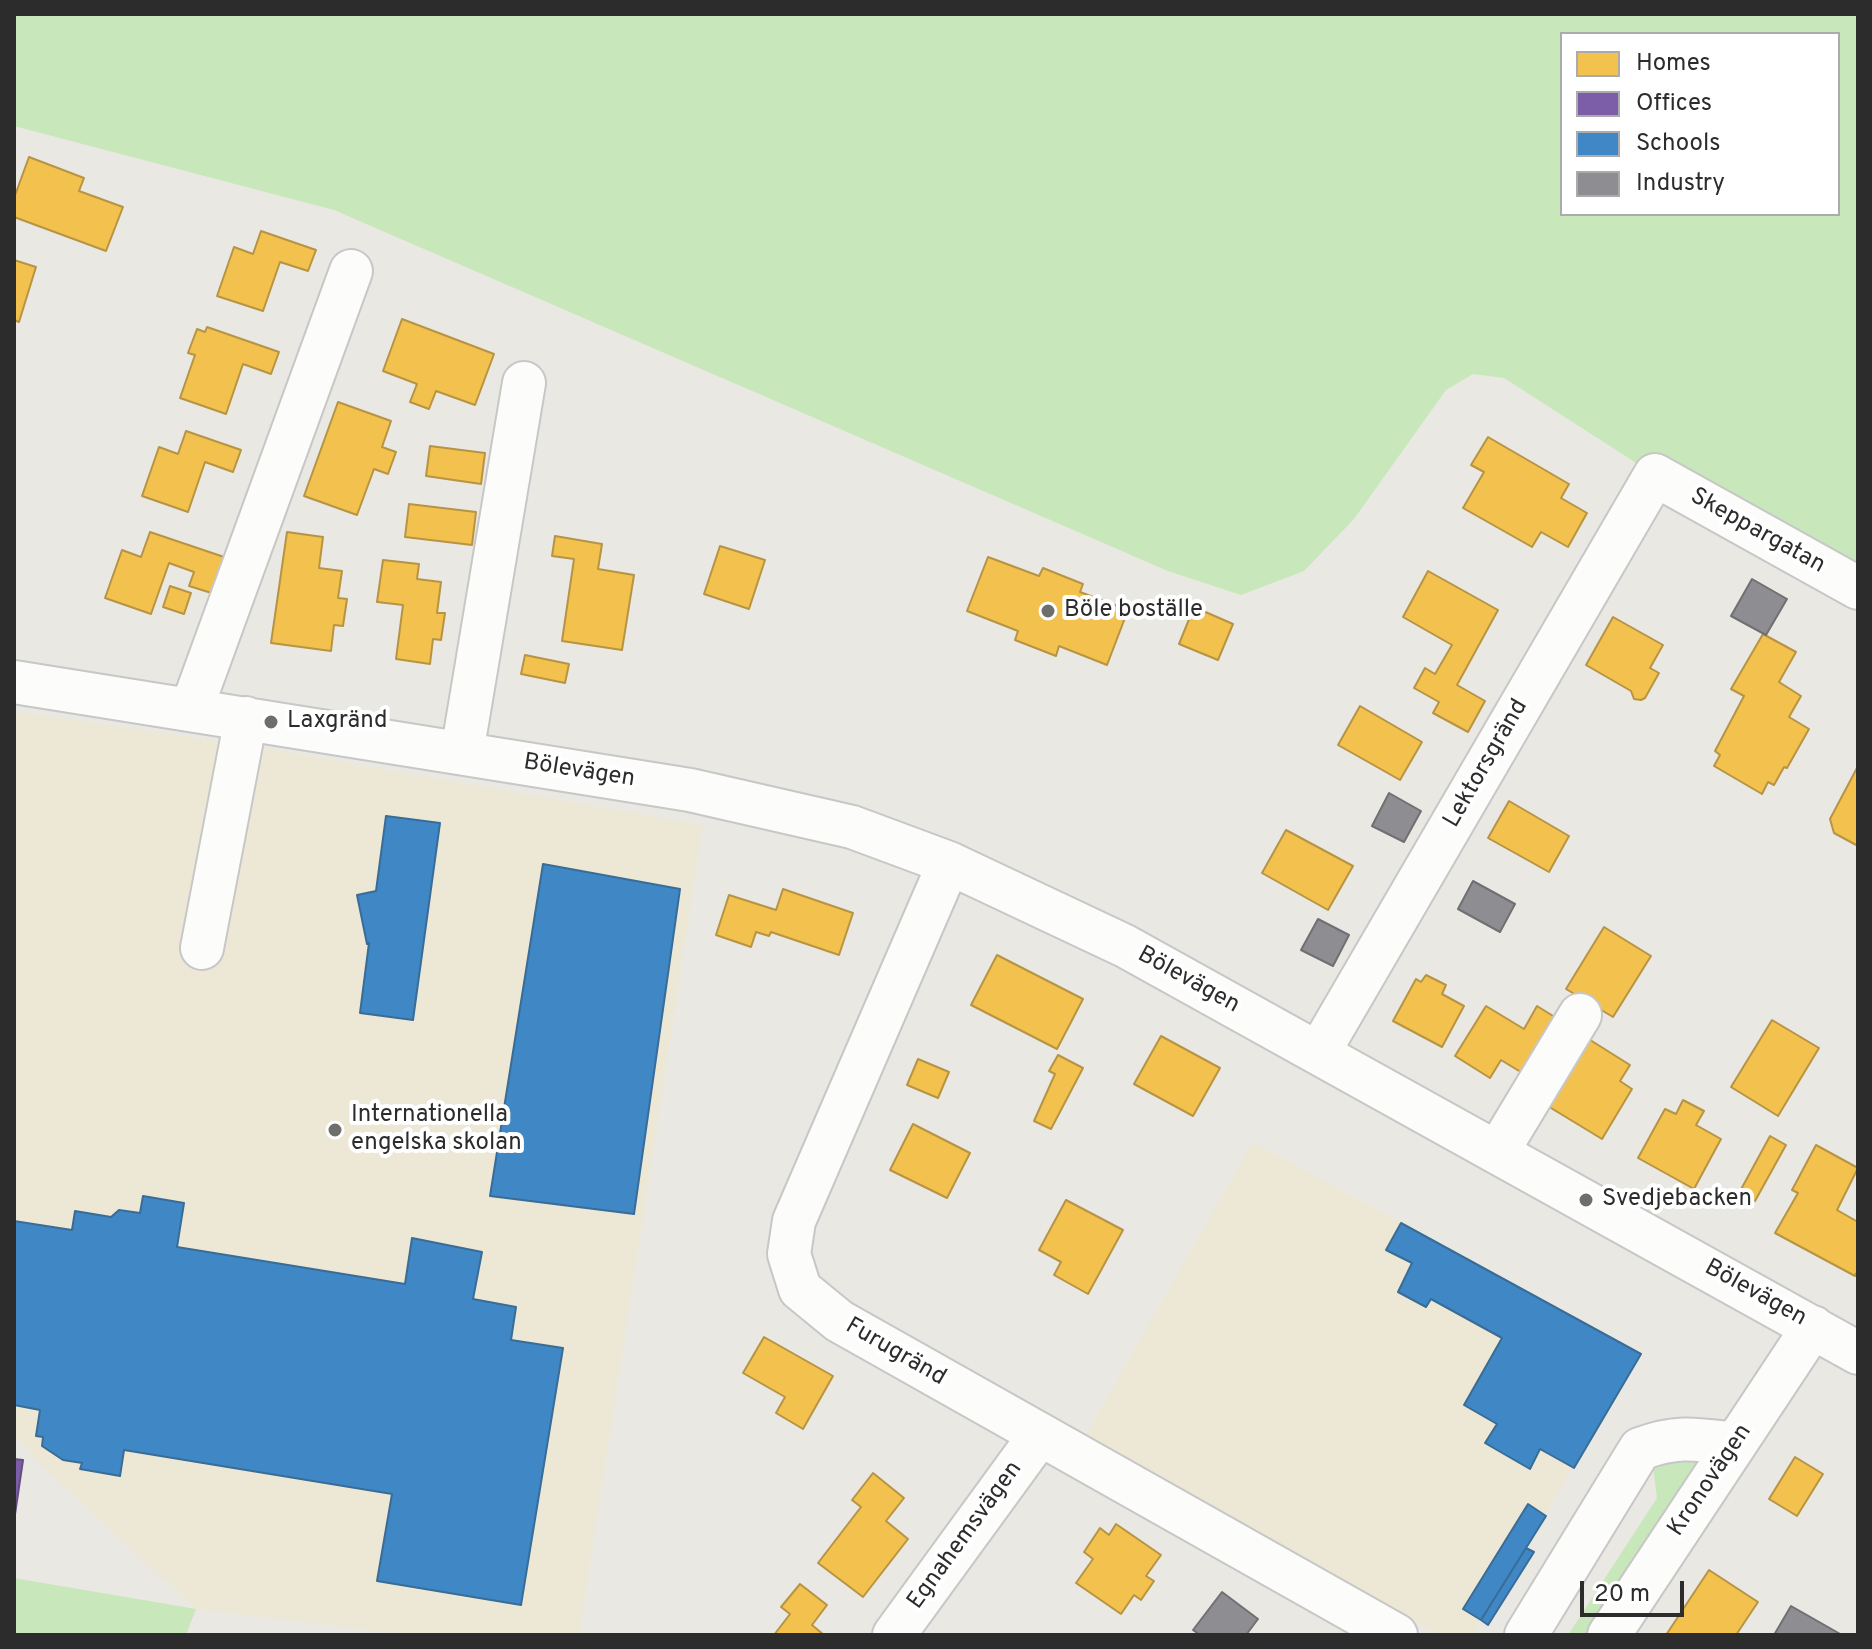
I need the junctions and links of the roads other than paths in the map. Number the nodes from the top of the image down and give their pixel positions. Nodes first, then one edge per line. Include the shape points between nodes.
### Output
1 (351, 271) dead end
2 (524, 383) dead end
3 (1655, 475) joint
4 (1858, 588) edge
5 (14, 682) edge
6 (191, 710) junction
7 (246, 718) junction
8 (462, 753) junction
9 (949, 863) junction
10 (202, 948) dead end
11 (1580, 1015) dead end
12 (1319, 1052) junction
13 (1498, 1151) junction
14 (1813, 1327) junction
15 (1858, 1353) edge
16 (1039, 1436) junction
17 (1735, 1444) junction
18 (894, 1635) edge
19 (1396, 1635) edge
20 (1526, 1635) edge
21 (1609, 1635) edge

1 - 6 street
2 - 8 street
3 - 4 street, Skeppargatan
3 - 12 street, Lektorsgränd
5 - 6 street, Bölevägen
6 - 7 street, Bölevägen
7 - 8 street, Bölevägen
7 - 10 street
8 - 9 street, Bölevägen via 690,790 852,827
9 - 12 street, Bölevägen via 1125,946
9 - 16 street, Furugränd via 794,1221 789,1254 800,1289 839,1321
11 - 13 street
12 - 13 street, Bölevägen
13 - 14 street, Bölevägen
14 - 15 street, Bölevägen
14 - 17 street, Kronovägen
16 - 18 street, Egnahemsvägen
16 - 19 street, Furugränd
17 - 20 street via 1667,1439 1640,1449
17 - 21 street, Kronovägen

